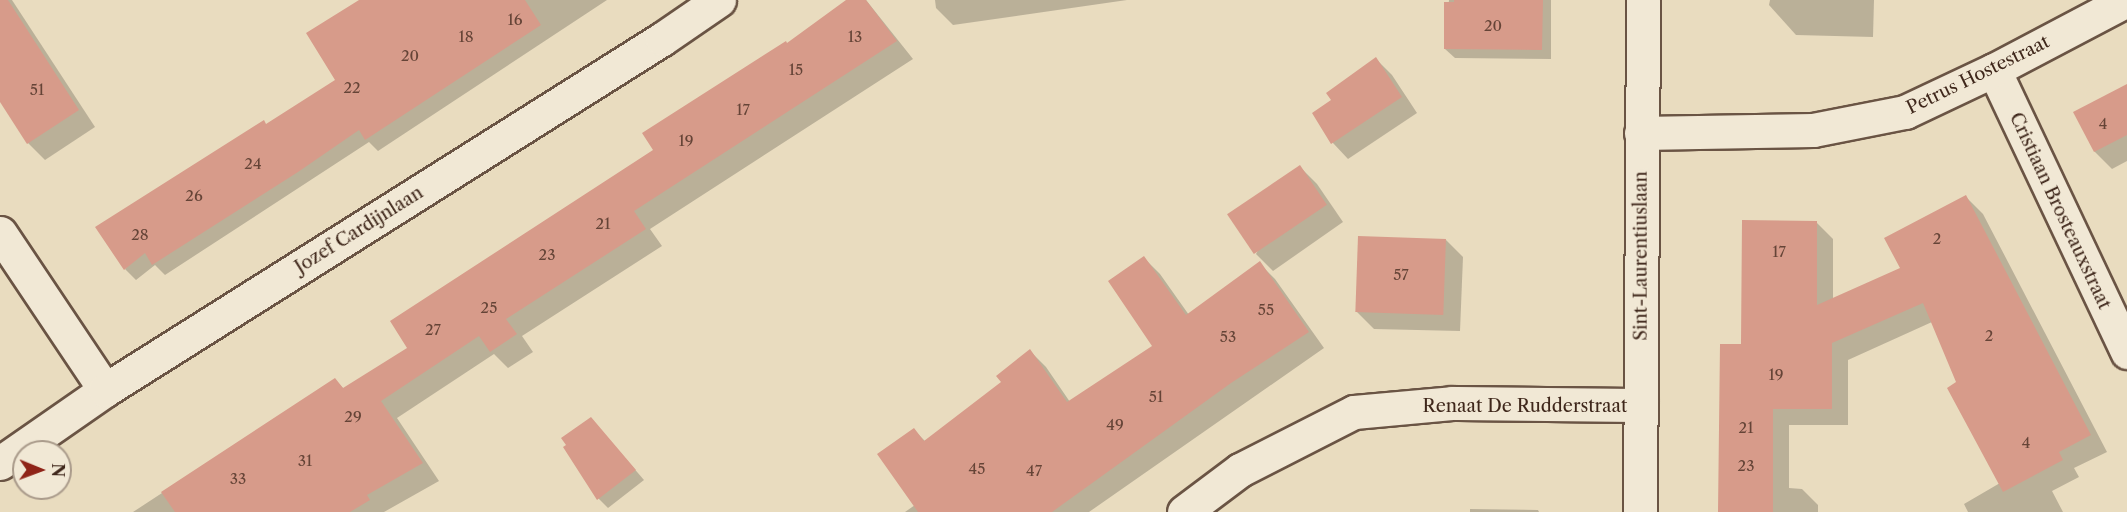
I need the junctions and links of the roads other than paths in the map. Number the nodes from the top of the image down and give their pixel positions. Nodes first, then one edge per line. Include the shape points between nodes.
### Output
1 (719, 0) edge
2 (1643, 0) edge
3 (2127, 0) edge
4 (1994, 70) junction
5 (1641, 134) junction
6 (0, 233) edge
7 (2127, 352) edge
8 (105, 390) junction
9 (1641, 405) junction
10 (0, 463) edge
11 (1184, 512) edge
12 (1640, 512) edge

1 - 8 street, Jozef Cardijnlaan
2 - 5 street, Sint-Laurentiuslaan
3 - 4 street, Petrus Hostestraat
4 - 5 street, Petrus Hostestraat via 1905,112 1813,130
4 - 7 street, Cristiaan Brosteauxstraat
5 - 9 street, Sint-Laurentiuslaan
6 - 8 street
8 - 10 street, Jozef Cardijnlaan
9 - 11 street, Renaat De Rudderstraat via 1452,403 1354,412 1240,470
9 - 12 street, Sint-Laurentiuslaan

